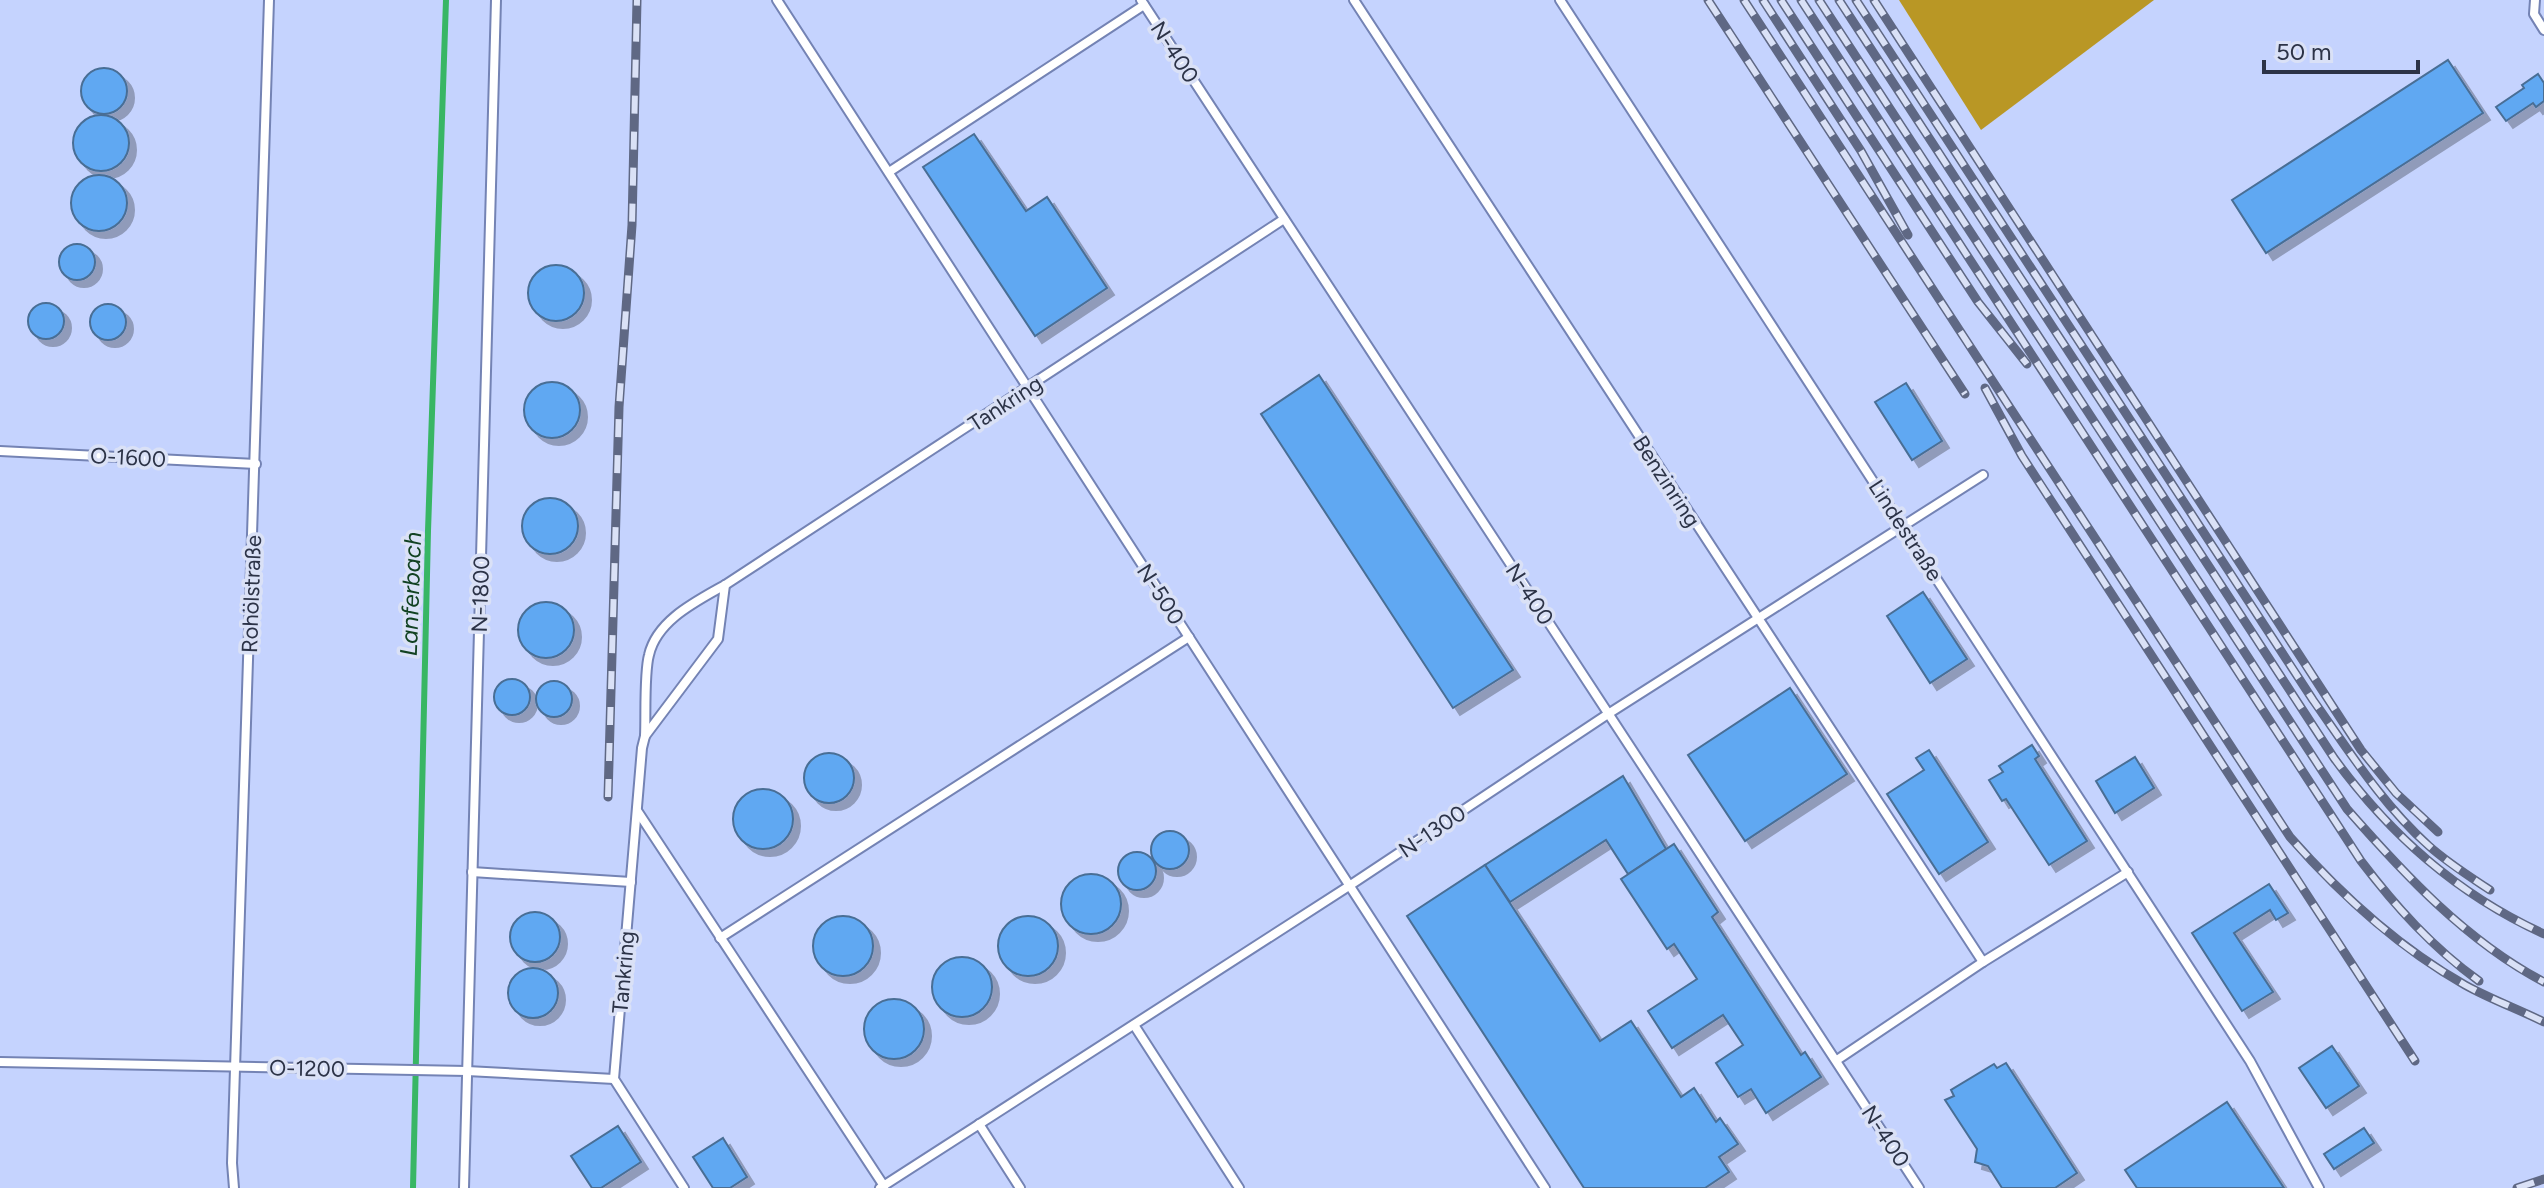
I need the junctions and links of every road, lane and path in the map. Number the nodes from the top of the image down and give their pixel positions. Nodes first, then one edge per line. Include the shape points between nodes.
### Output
1 (269, 0) edge
2 (496, 0) edge
3 (777, 0) edge
4 (1354, 0) edge
5 (1560, 0) edge
6 (2535, 0) edge
7 (1142, 2) edge
8 (2544, 30) edge
9 (889, 172) junction
10 (1284, 219) junction
11 (1028, 388) junction
12 (0, 451) edge
13 (256, 464) junction
14 (1983, 475) dead end
15 (1904, 527) junction
16 (725, 585) junction
17 (1757, 620) junction
18 (1189, 637) junction
19 (1608, 714) junction
20 (645, 736) junction
21 (637, 811) junction
22 (472, 872) junction
23 (2128, 872) junction
24 (631, 882) junction
25 (1349, 886) junction
26 (720, 938) junction
27 (1983, 962) junction
28 (1134, 1025) junction
29 (1837, 1060) junction
30 (0, 1062) edge
31 (236, 1067) junction
32 (467, 1071) junction
33 (614, 1079) junction
34 (979, 1124) junction
35 (882, 1187) edge
36 (234, 1188) edge
37 (464, 1188) edge
38 (684, 1188) edge
39 (1020, 1188) edge
40 (1239, 1188) edge
41 (1545, 1188) edge
42 (1919, 1188) edge
43 (2319, 1188) edge

1 - 13 lane, Rohölstraße
2 - 22 lane, N-1800
3 - 9 lane, N-500
4 - 17 lane, Benzinring
5 - 15 lane, Lindestraße
6 - 8 lane via 2534,14
7 - 9 lane
7 - 10 lane, N-400
9 - 11 lane, N-500
10 - 11 lane, Tankring
10 - 19 lane, N-400
11 - 16 lane, Tankring
11 - 18 lane, N-500
12 - 13 lane, O-1600
13 - 31 lane, Rohölstraße
14 - 15 lane, N-1300
15 - 17 lane, N-1300
15 - 23 lane, Lindestraße
16 - 20 lane via 718,639
16 - 20 lane, Tankring via 664,627 649,654
17 - 19 lane, N-1300
17 - 27 lane, Benzinring
18 - 25 lane, N-500
18 - 26 lane
19 - 25 lane, N-1300
19 - 29 lane, N-400
20 - 21 lane, Tankring
21 - 24 lane, Tankring
21 - 26 lane
22 - 24 lane
22 - 32 lane, N-1800
23 - 27 lane
23 - 43 lane, Lindestraße via 2250,1061
24 - 33 lane, Tankring
25 - 28 lane, N-1300
25 - 41 lane, N-500
26 - 35 lane
27 - 29 lane
28 - 34 lane, N-1300
28 - 40 lane
29 - 42 lane, N-400
30 - 31 lane, O-1200
31 - 32 lane, O-1200
31 - 36 lane, Rohölstraße
32 - 33 lane, O-1200
32 - 37 lane, N-1800
33 - 38 lane
34 - 35 lane, N-1300
34 - 39 lane

